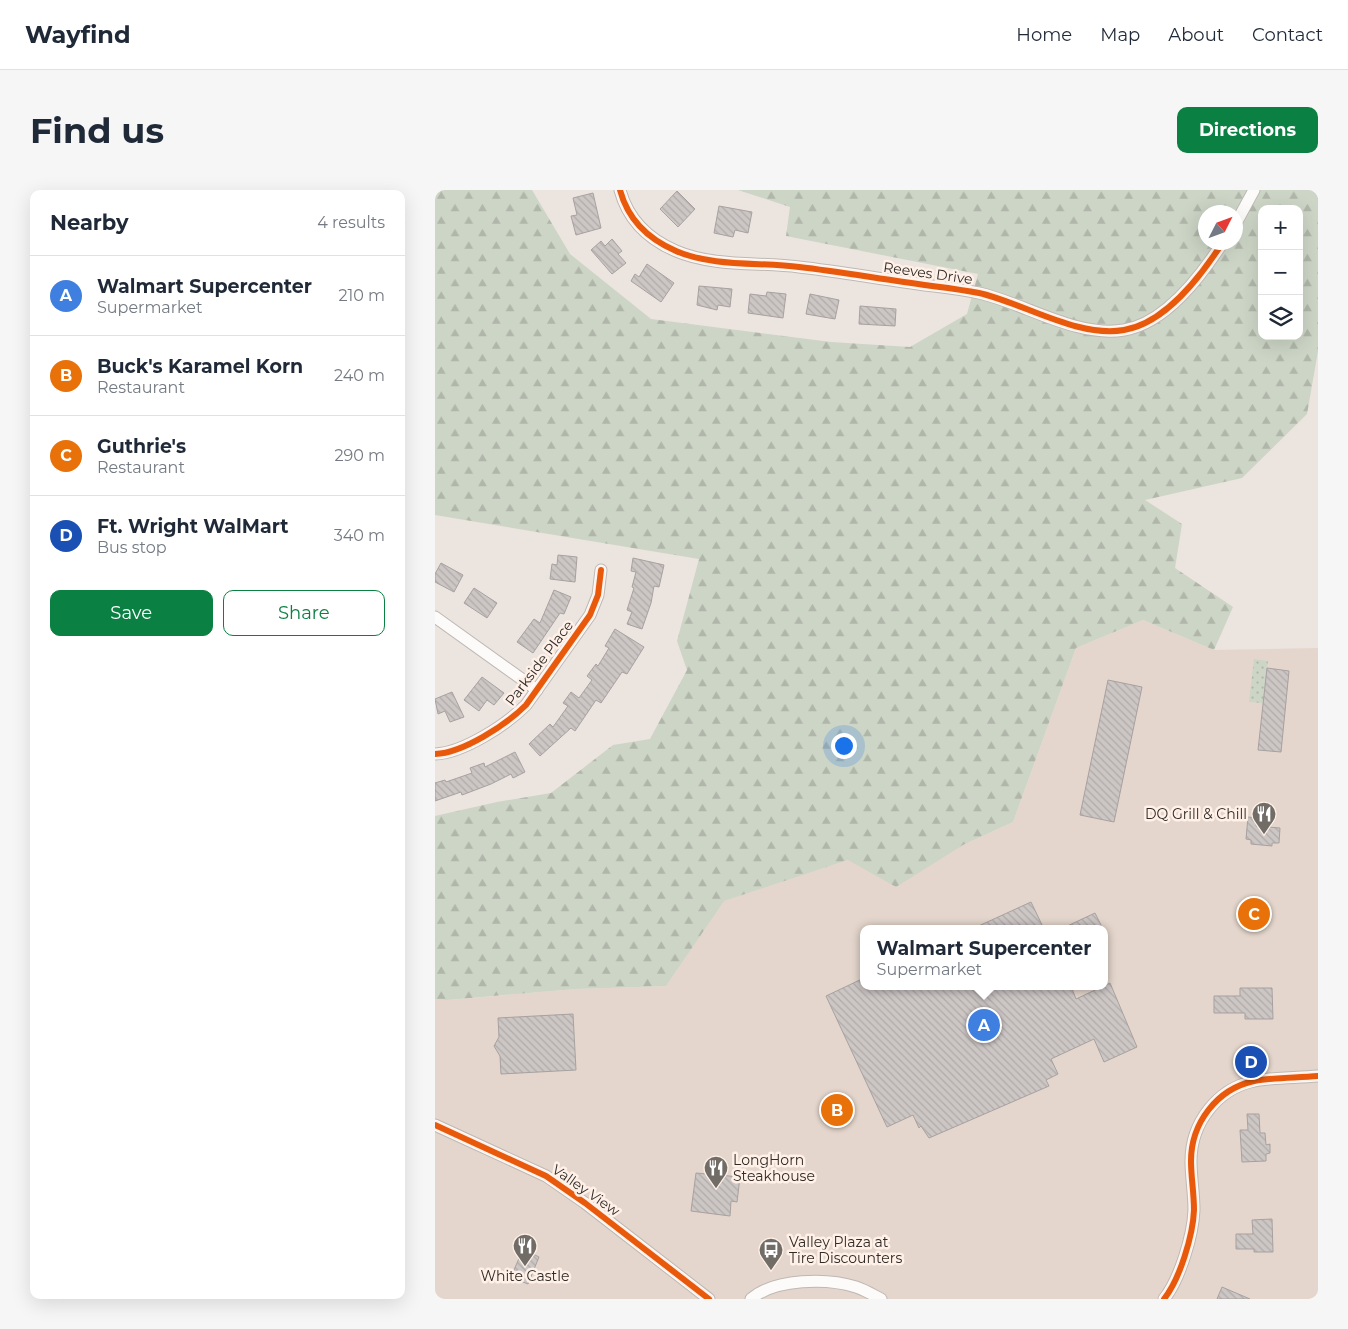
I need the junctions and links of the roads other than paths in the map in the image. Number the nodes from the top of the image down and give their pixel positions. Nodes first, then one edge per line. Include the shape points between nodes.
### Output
1 (620, 190) edge
2 (1254, 190) edge
3 (1243, 209) edge
4 (1217, 250) edge
5 (601, 570) dead end
6 (435, 617) edge
7 (537, 690) junction
8 (435, 754) edge
9 (1318, 1076) edge
10 (435, 1125) edge
11 (709, 1299) edge
12 (751, 1299) edge
13 (881, 1299) edge
14 (1164, 1299) edge

1 - 4 street, Reeves Drive via 627,212 640,228 678,252 979,293 1099,330 1123,330 1169,307 1196,279
2 - 3 street
5 - 7 street, Parkside Place via 598,595 590,615
6 - 7 street
7 - 8 street, Parkside Place via 526,705 502,726 444,753
9 - 14 street via 1253,1081 1226,1091 1212,1103 1195,1135 1191,1158 1194,1212 1185,1257
10 - 11 street, Valley View via 545,1176
12 - 13 street via 779,1286 829,1281 857,1287

